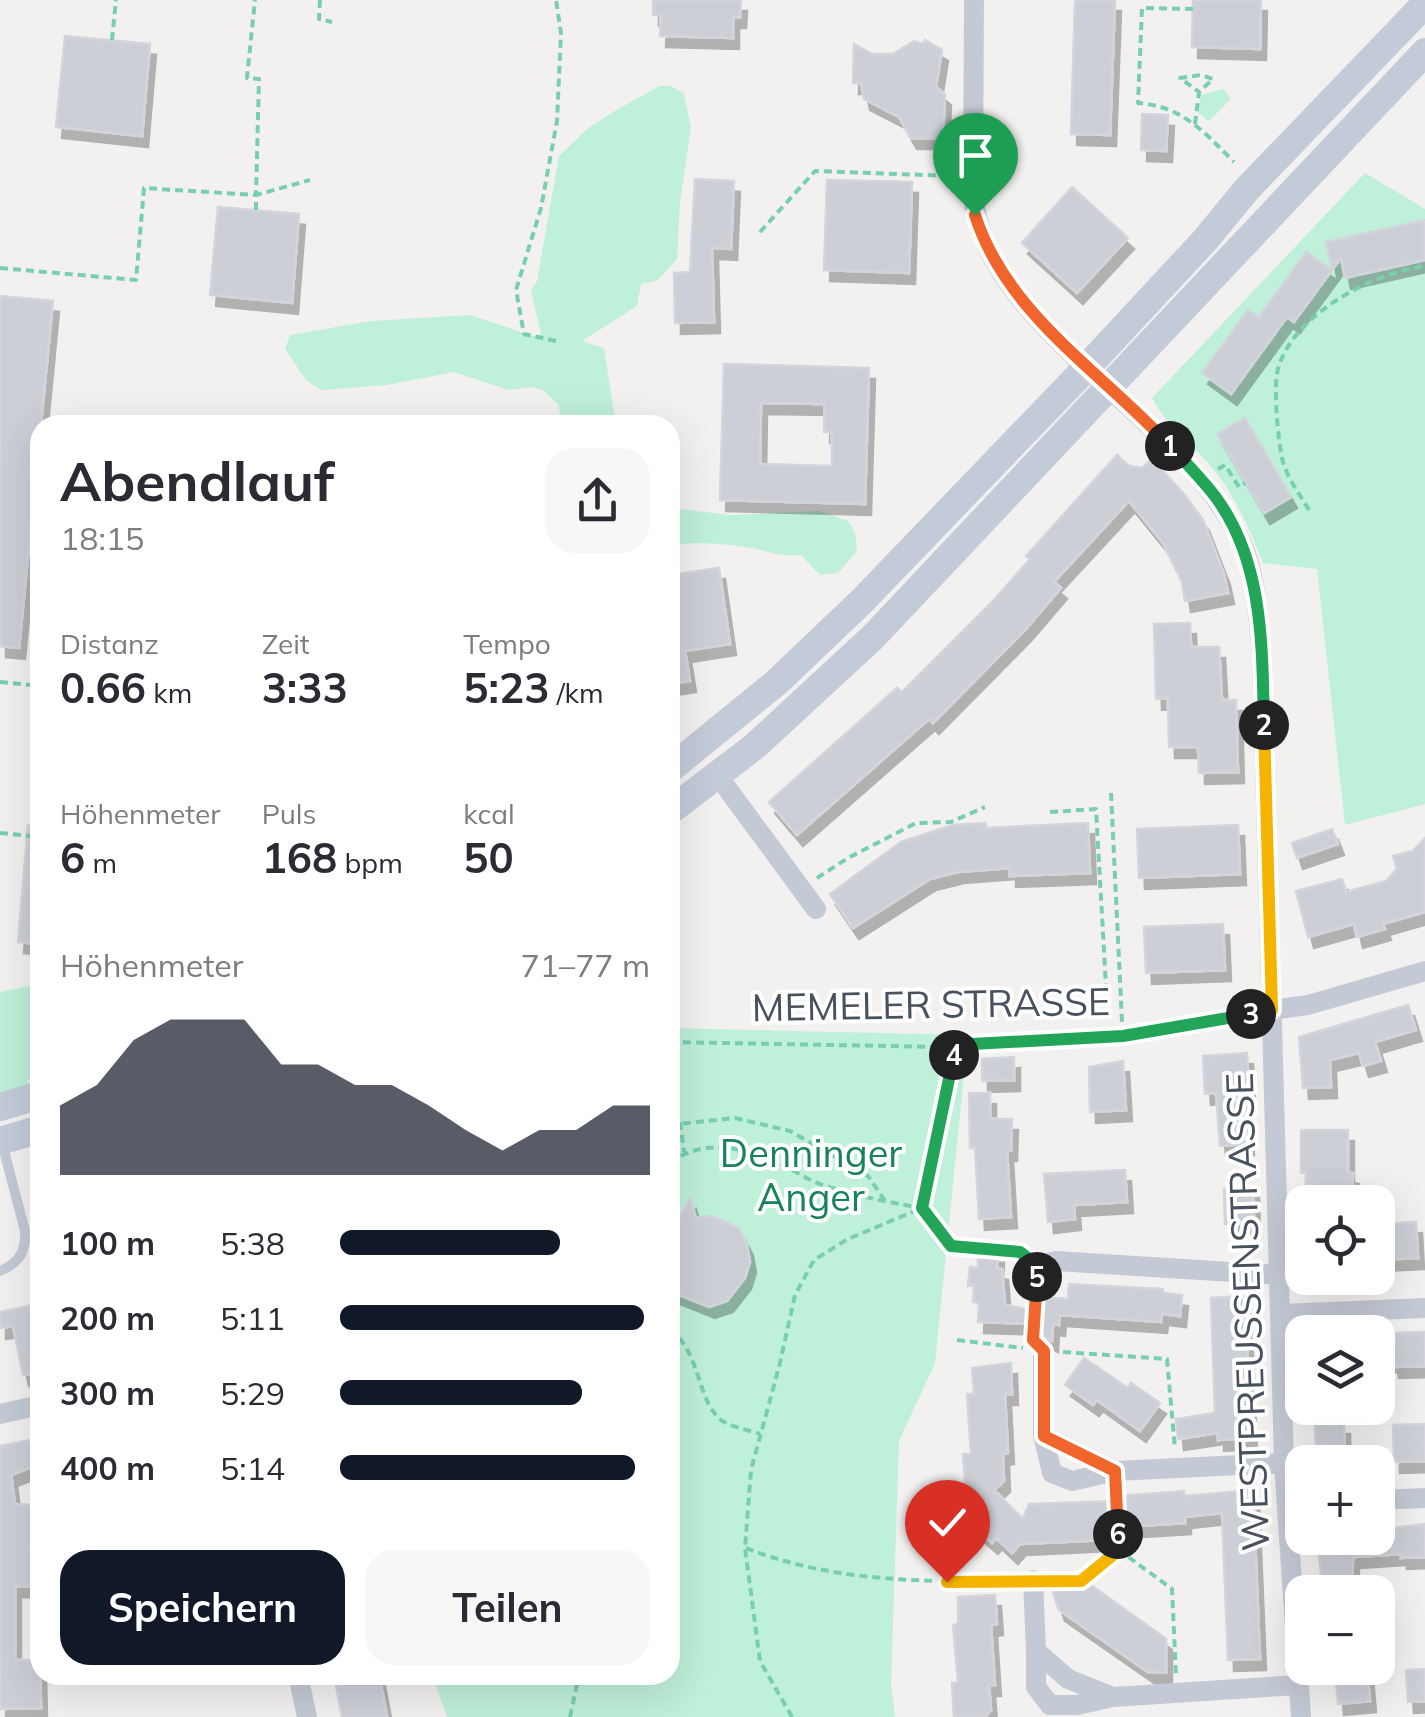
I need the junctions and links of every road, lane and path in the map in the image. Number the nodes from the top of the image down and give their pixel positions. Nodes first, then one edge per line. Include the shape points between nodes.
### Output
1 (116, 0) edge
2 (255, 0) edge
3 (320, 0) edge
4 (556, 0) edge
5 (974, 0) edge
6 (1425, 4) edge
7 (1193, 9) dead end
8 (332, 22) dead end
9 (112, 40) dead end
10 (1425, 52) edge
11 (1199, 92) junction
12 (1195, 124) junction
13 (1234, 162) dead end
14 (973, 177) junction
15 (310, 180) dead end
16 (256, 195) junction
17 (256, 210) dead end
18 (760, 232) dead end
19 (1425, 266) edge
20 (0, 268) edge
21 (556, 341) dead end
22 (1099, 376) junction
23 (1283, 461) junction
24 (1226, 466) dead end
25 (1274, 466) dead end
26 (1245, 483) dead end
27 (1309, 510) dead end
28 (0, 682) edge
29 (30, 685) edge
30 (680, 761) edge
31 (718, 776) junction
32 (1111, 793) dead end
33 (680, 804) edge
34 (985, 807) dead end
35 (1050, 812) dead end
36 (0, 833) edge
37 (30, 836) edge
38 (802, 889) junction
39 (816, 910) dead end
40 (1425, 971) edge
41 (1272, 1010) junction
42 (1123, 1036) junction
43 (1109, 1037) junction
44 (680, 1042) edge
45 (955, 1047) junction
46 (30, 1098) edge
47 (0, 1107) edge
48 (680, 1122) joint
49 (30, 1132) edge
50 (1, 1141) edge
51 (684, 1152) junction
52 (680, 1155) edge
53 (885, 1201) junction
54 (922, 1208) junction
55 (1038, 1266) junction
56 (0, 1272) edge
57 (1280, 1275) junction
58 (1425, 1308) edge
59 (1281, 1314) junction
60 (680, 1340) edge
61 (957, 1340) dead end
62 (1044, 1351) junction
63 (30, 1407) edge
64 (0, 1414) edge
65 (760, 1434) junction
66 (1044, 1436) junction
67 (1284, 1462) junction
68 (1285, 1466) edge
69 (1176, 1469) junction
70 (1115, 1471) junction
71 (1425, 1498) edge
72 (1395, 1499) edge
73 (745, 1548) junction
74 (1119, 1550) junction
75 (1033, 1580) junction
76 (1036, 1651) junction
77 (300, 1685) edge
78 (578, 1685) edge
79 (1298, 1685) joint
80 (1178, 1695) junction
81 (1113, 1697) junction
82 (308, 1717) edge
83 (570, 1717) edge
84 (792, 1717) edge
85 (1301, 1717) edge

1 - 9 path
2 - 16 path via 248,78 260,79
3 - 8 path via 319,19
4 - 21 path via 557,121 516,290 524,334
5 - 14 street, WESTPREUSSENSTRASSE
6 - 22 main road via 1247,190
7 - 12 path via 1142,8 1138,103 1159,104
10 - 22 main road via 1136,360
11 - 11 path via 1213,79 1180,78
11 - 12 path
12 - 13 path
14 - 18 path via 815,171
14 - 22 street, WESTPREUSSENSTRASSE via 975,215 1002,277
15 - 16 path
16 - 17 path
16 - 20 path via 144,188 136,280
19 - 23 path via 1360,285 1293,338 1278,369
22 - 30 main road via 777,682
22 - 31 main road via 940,570
22 - 41 street, WESTPREUSSENSTRASSE via 1218,500 1252,575 1262,656
23 - 25 path
23 - 27 path
24 - 26 path via 1239,487
28 - 29 path
31 - 33 main road
31 - 38 street
32 - 42 path
34 - 38 path via 952,822 916,823
35 - 43 path via 1096,809
36 - 37 path
38 - 39 street
40 - 41 street, MEMELER STRASSE
41 - 42 lane, MEMELER STRASSE
41 - 57 street, WESTPREUSSENSTRASSE
42 - 43 lane, MEMELER STRASSE
43 - 45 lane, MEMELER STRASSE
44 - 45 path, MEMELER STRASSE
45 - 54 path
46 - 47 main road
48 - 51 path
48 - 53 path via 735,1118 790,1130 868,1176
49 - 50 main road
50 - 56 lane via 26,1244
51 - 52 path
51 - 53 path via 744,1150 816,1183
53 - 54 path
54 - 55 path via 951,1246 1020,1252
54 - 65 path via 814,1260 794,1295
55 - 57 street via 1056,1261
55 - 62 path via 1033,1340
57 - 59 street, WESTPREUSSENSTRASSE
58 - 59 street
59 - 67 street, WESTPREUSSENSTRASSE
60 - 65 path via 722,1420
61 - 62 path
62 - 66 street
62 - 69 path via 1168,1359
63 - 64 street
65 - 73 path
66 - 70 street
66 - 70 street via 1052,1474 1072,1481
67 - 68 street, WESTPREUSSENSTRASSE
67 - 69 street
69 - 70 street
70 - 74 path
71 - 72 street
73 - 75 path via 780,1562 880,1578
73 - 84 path via 760,1661
74 - 75 path via 1081,1581
74 - 80 path via 1172,1589
75 - 76 street
76 - 81 street via 1068,1679
76 - 81 street via 1036,1687 1050,1705
77 - 82 street
78 - 83 path
79 - 80 street
79 - 85 street, WESTPREUSSENSTRASSE
80 - 81 street

